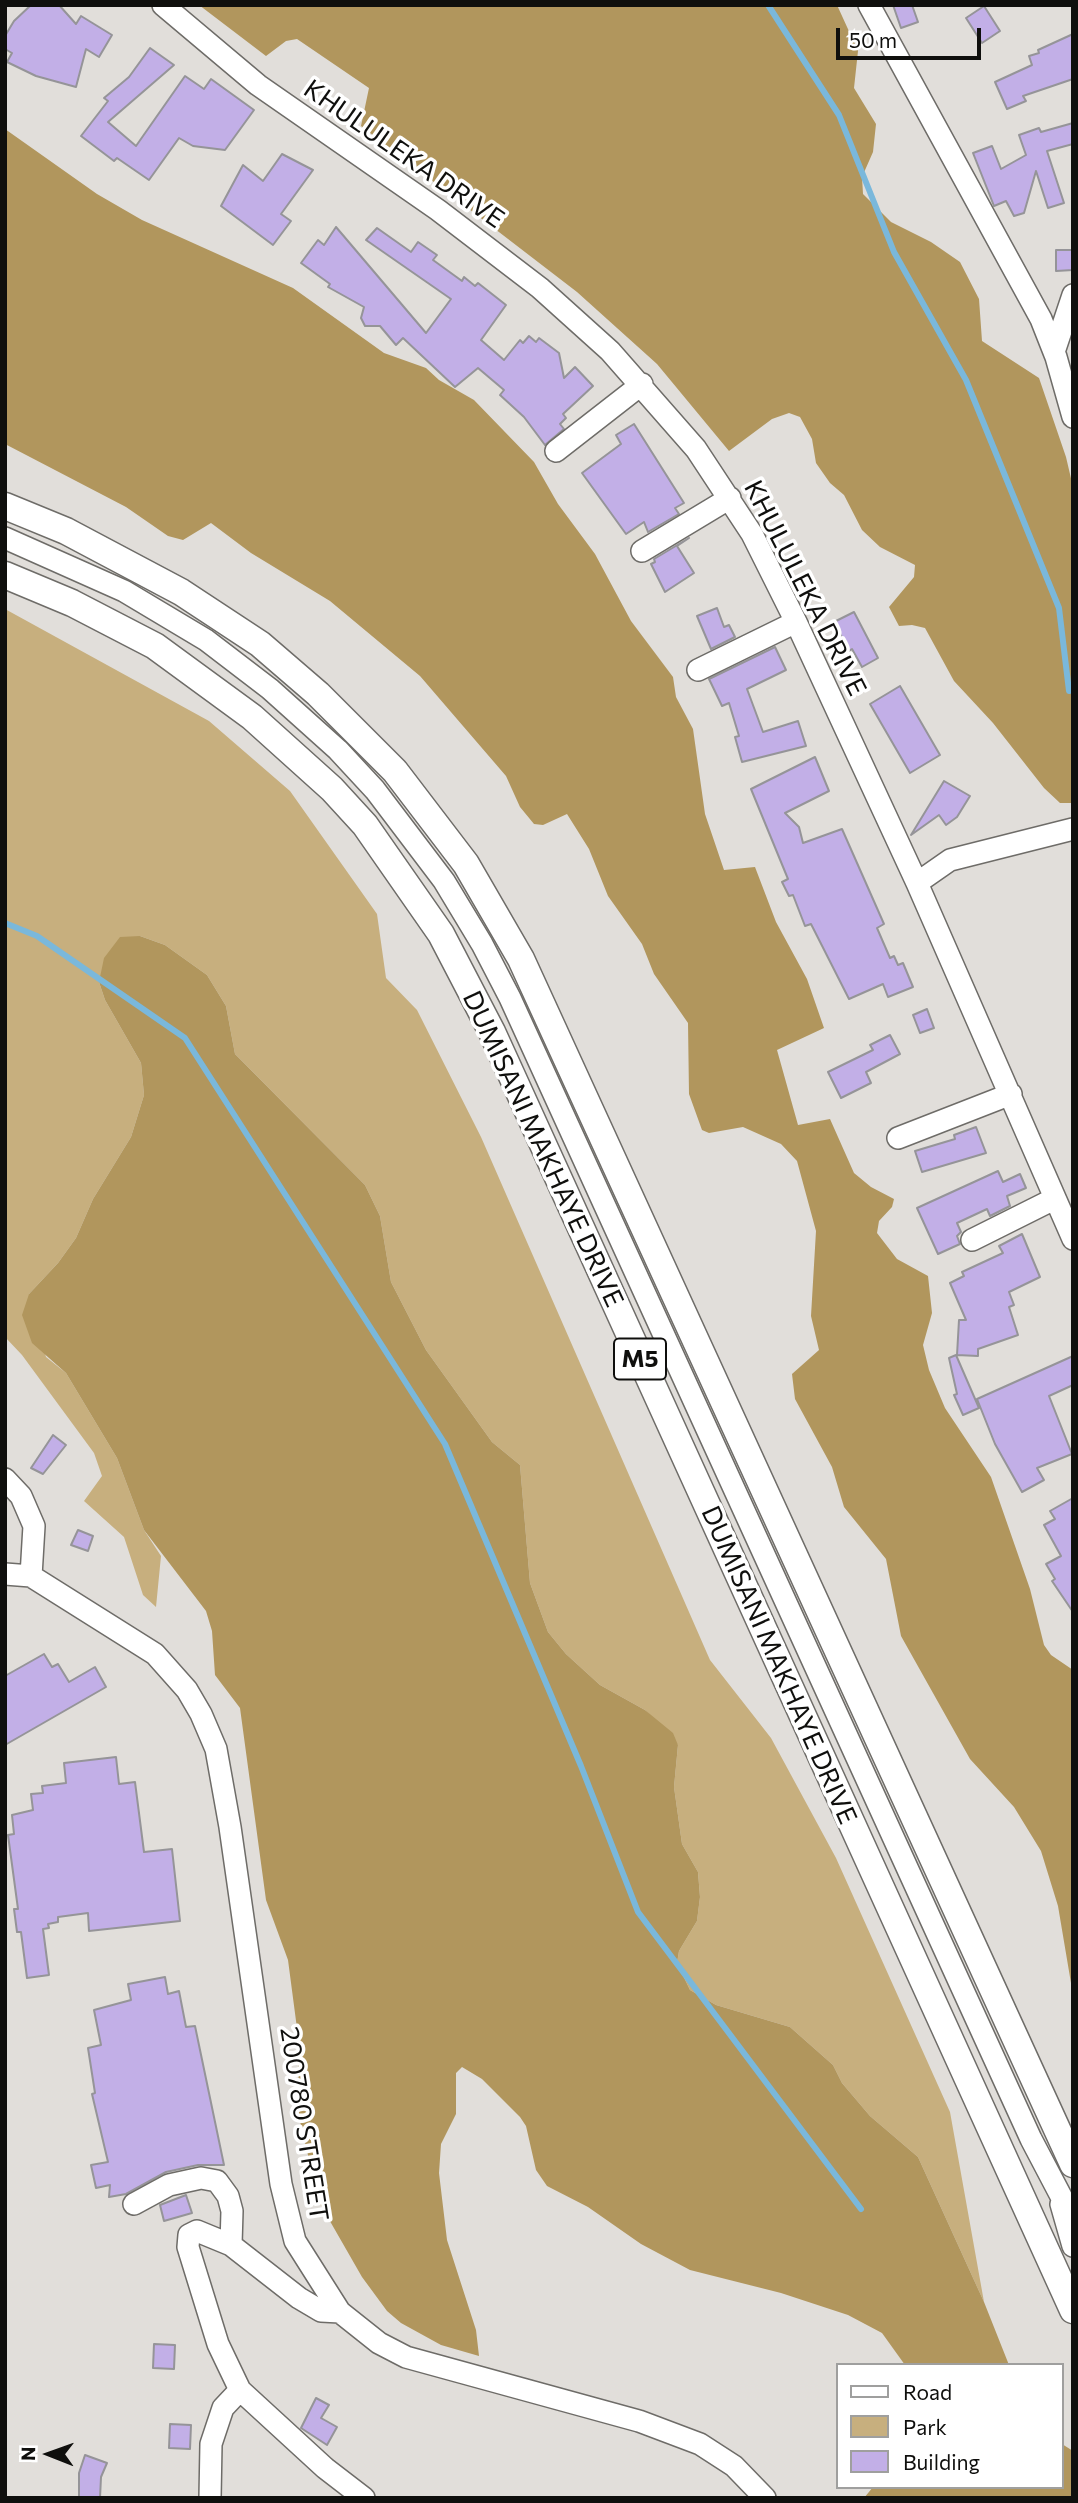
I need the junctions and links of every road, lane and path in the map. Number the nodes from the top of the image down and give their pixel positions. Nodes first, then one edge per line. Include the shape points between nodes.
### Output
1 (163, 5) edge
2 (869, 5) edge
3 (1073, 295) edge
4 (1054, 352) junction
5 (642, 384) junction
6 (1073, 417) edge
7 (556, 451) dead end
8 (730, 498) junction
9 (5, 506) edge
10 (5, 538) edge
11 (642, 551) dead end
12 (5, 575) edge
13 (796, 622) junction
14 (698, 670) dead end
15 (1073, 829) edge
16 (917, 883) junction
17 (1011, 1094) junction
18 (898, 1138) dead end
19 (1054, 1199) junction
20 (1073, 1239) edge
21 (972, 1240) dead end
22 (5, 1479) edge
23 (5, 1574) edge
24 (31, 1576) junction
25 (1073, 2164) edge
26 (1060, 2199) junction
27 (134, 2204) dead end
28 (1073, 2219) edge
29 (231, 2245) junction
30 (1073, 2246) edge
31 (1073, 2310) edge
32 (340, 2312) junction
33 (240, 2390) junction
34 (210, 2498) edge
35 (364, 2498) edge
36 (765, 2498) edge

1 - 5 street, KHULULEKA DRIVE via 258,85 438,210 540,288
2 - 4 street via 1026,288
3 - 4 street
4 - 6 street
5 - 7 street
5 - 8 street, KHULULEKA DRIVE
8 - 11 street
8 - 13 street, KHULULEKA DRIVE
9 - 25 main road, M5 via 66,531 181,592 260,644 396,771 466,864 522,960
10 - 26 street via 124,591 206,640 270,689 376,790 444,881 510,998
12 - 31 main road, DUMISANI MAKHAYE DRIVE / M5 via 155,646 252,716 365,825 441,934 492,1031
13 - 14 street
13 - 16 street, KHULULEKA DRIVE
15 - 16 street via 950,860
16 - 17 street, KHULULEKA DRIVE
17 - 18 street
17 - 19 street, KHULULEKA DRIVE
19 - 20 street, KHULULEKA DRIVE
19 - 21 street
22 - 24 street via 21,1496 34,1526
23 - 24 street, 200780 STREET
24 - 32 street, 200780 STREET via 155,1654 187,1690 216,1749 281,2184 295,2241
26 - 28 street
26 - 30 street
27 - 29 street via 169,2185 209,2178 217,2181 228,2196 234,2221
29 - 32 street via 299,2298 321,2311
29 - 33 street via 197,2231 189,2235 188,2247 218,2344
32 - 36 street, 200780 STREET via 405,2357 639,2421 700,2444 734,2466
33 - 34 street via 223,2408 216,2425 209,2463
33 - 35 street

